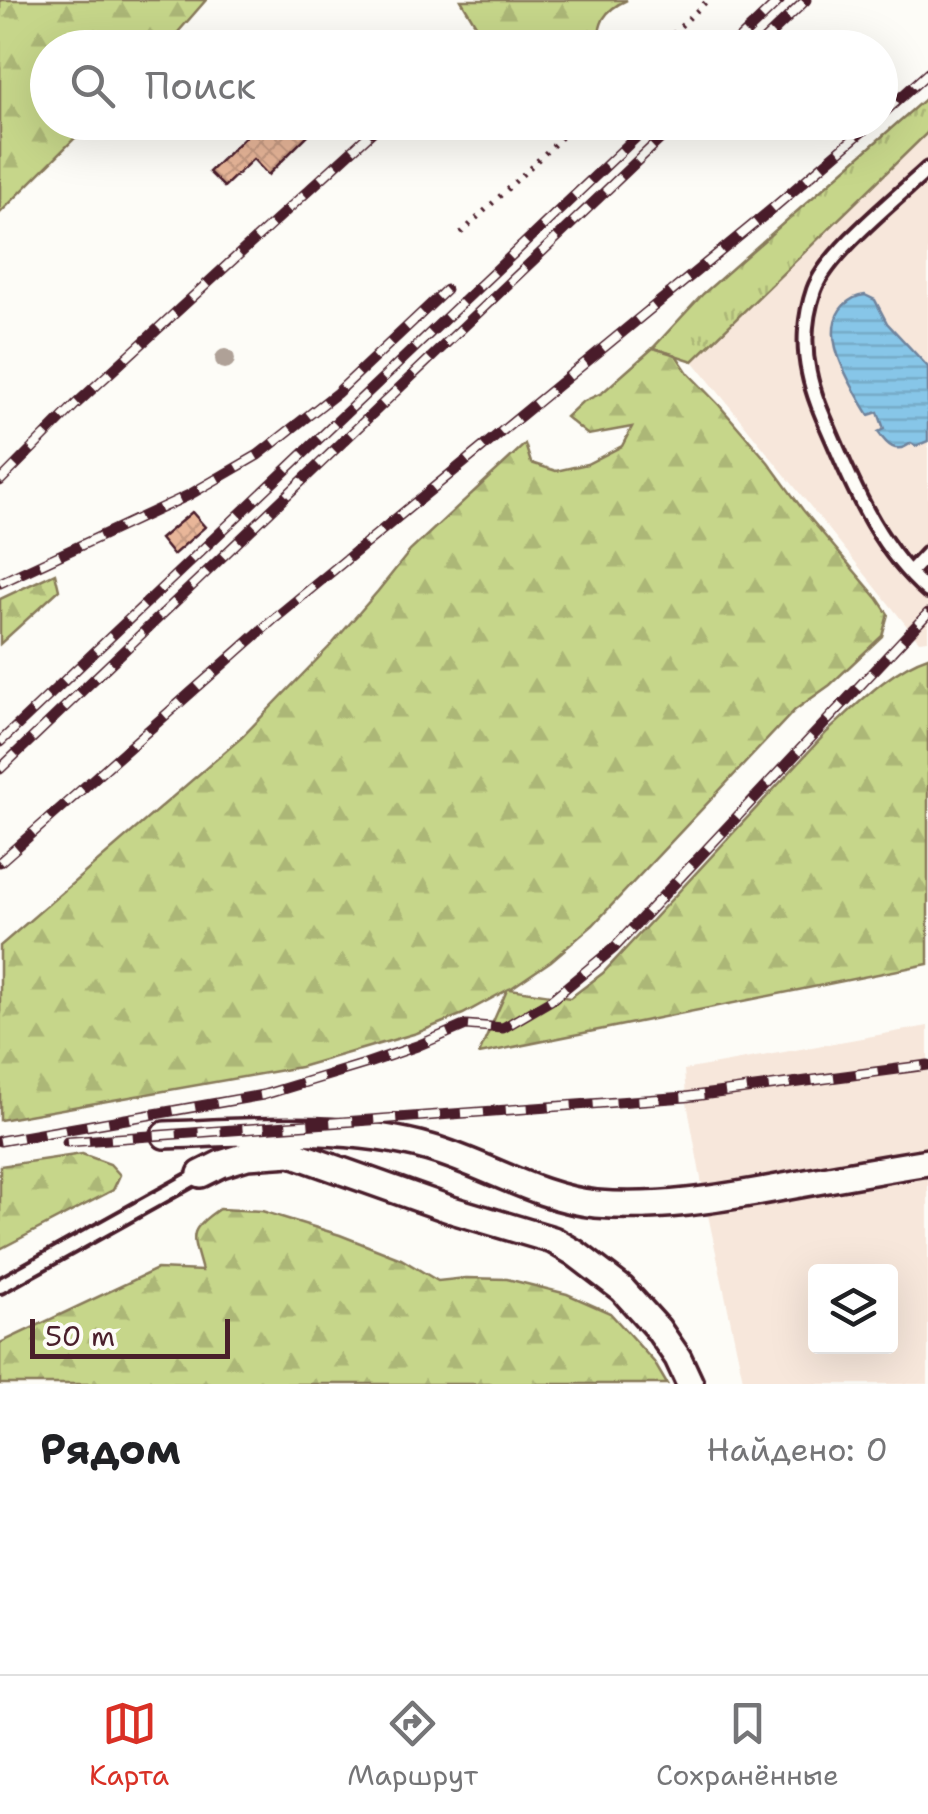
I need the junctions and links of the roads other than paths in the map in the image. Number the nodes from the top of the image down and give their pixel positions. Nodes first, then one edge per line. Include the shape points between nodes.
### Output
1 (928, 168) edge
2 (928, 553) edge
3 (910, 572) junction
4 (928, 591) edge
5 (165, 1135) dead end
6 (928, 1162) edge
7 (201, 1174) joint
8 (0, 1286) edge
9 (690, 1384) edge

1 - 3 lane via 831,262 814,290 806,324 818,406 870,520
2 - 3 lane
3 - 4 lane
5 - 6 street via 362,1136 432,1148 592,1204 705,1201
7 - 8 lane
7 - 9 street via 247,1156 291,1153 553,1240 622,1289 658,1328

